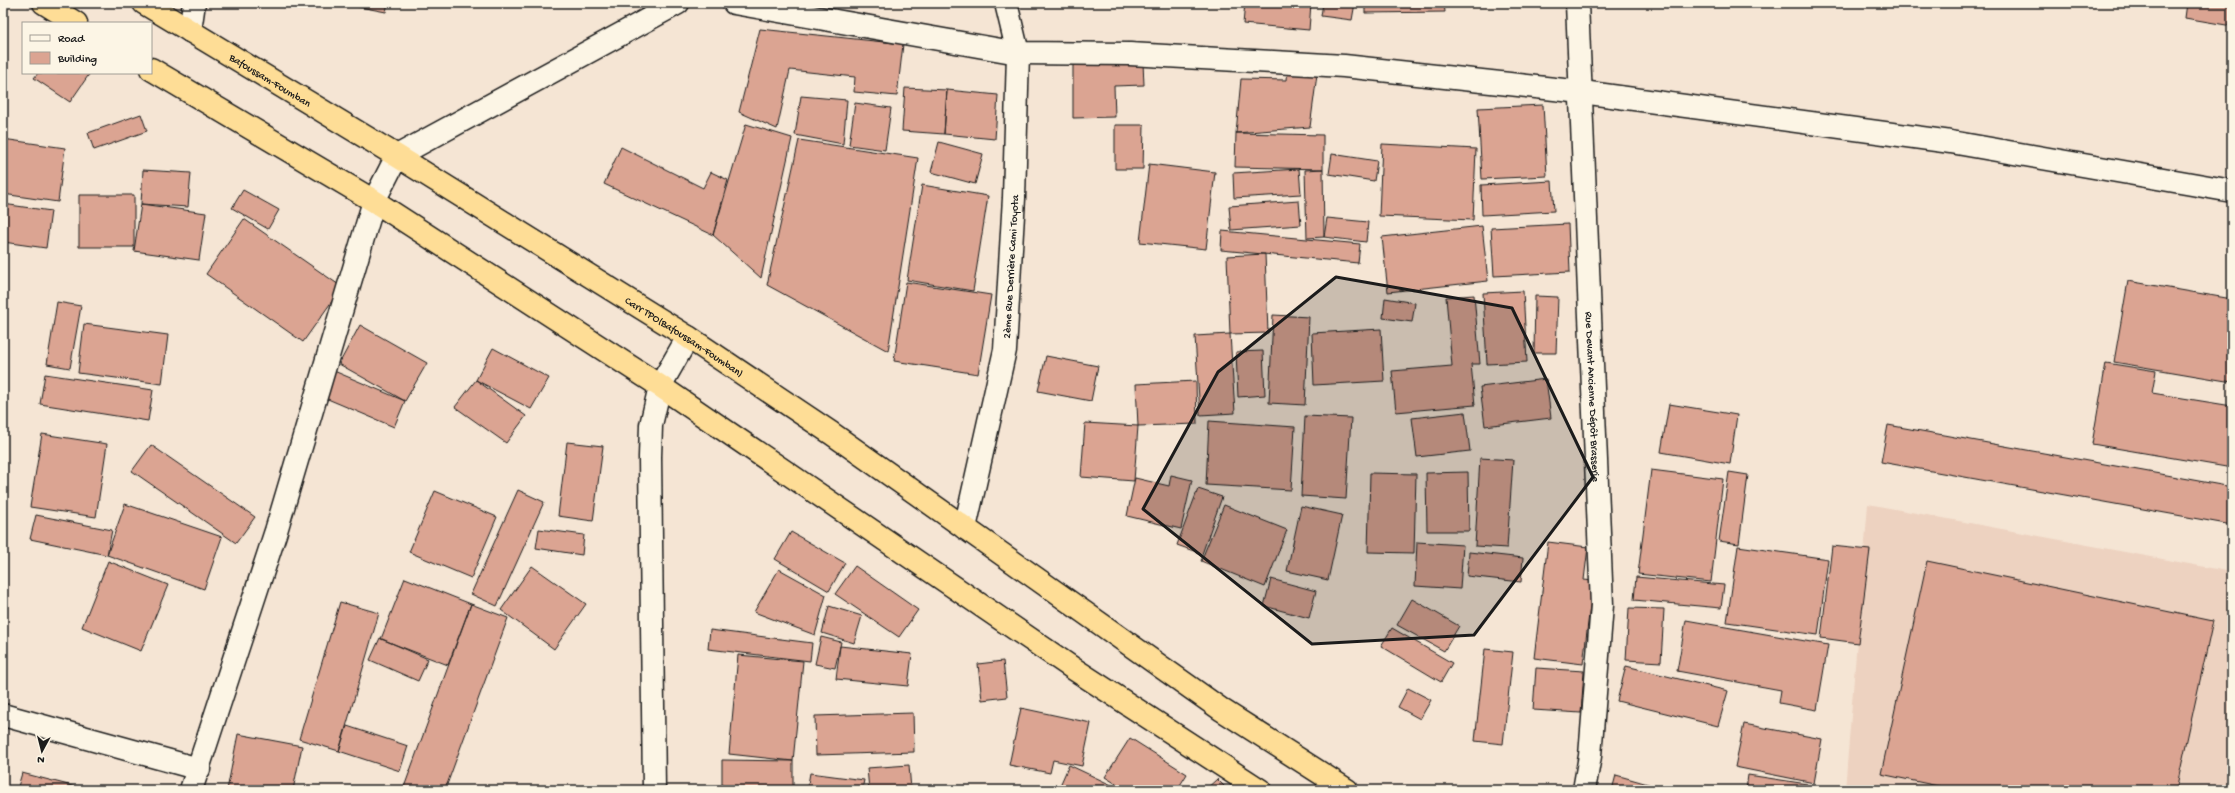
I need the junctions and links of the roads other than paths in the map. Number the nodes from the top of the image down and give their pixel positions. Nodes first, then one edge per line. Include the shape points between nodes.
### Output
1 (44, 3) edge
2 (144, 3) edge
3 (194, 3) edge
4 (678, 3) edge
5 (734, 3) edge
6 (1006, 3) edge
7 (1577, 3) edge
8 (74, 22) edge
9 (190, 31) junction
10 (1018, 53) junction
11 (152, 70) edge
12 (1582, 92) junction
13 (397, 156) junction
14 (2232, 191) edge
15 (374, 201) junction
16 (688, 337) junction
17 (660, 386) junction
18 (965, 528) junction
19 (3, 715) edge
20 (199, 769) junction
21 (191, 790) edge
22 (654, 790) edge
23 (1260, 790) edge
24 (1347, 790) edge
25 (1584, 790) edge

1 - 8 highway
2 - 9 highway, Bafoussam-Foumban
3 - 9 street
4 - 13 street
5 - 10 street
6 - 10 street, 2ème Rue Derrière Cami Toyota
7 - 12 street, Rue Devant Ancienne Dépôt Brasserie
9 - 13 highway, Bafoussam-Foumban
10 - 12 street via 1130,54 1344,66
10 - 18 street, 2ème Rue Derrière Cami Toyota via 1014,198 1005,350
11 - 15 highway
12 - 14 street via 1951,142
12 - 25 street, Rue Devant Ancienne Dépôt Brasserie via 1602,605 1590,756
13 - 15 street
13 - 16 highway, Carr TPO(Bafoussam-Foumban)
15 - 17 highway
15 - 20 street via 276,531
16 - 17 street
16 - 18 highway, Carr TPO(Bafoussam-Foumban) via 831,433
17 - 22 street via 651,425 650,457
17 - 23 highway via 1074,669
18 - 24 highway, Carr TPO(Bafoussam-Foumban) via 1222,710
19 - 20 street
20 - 21 street

